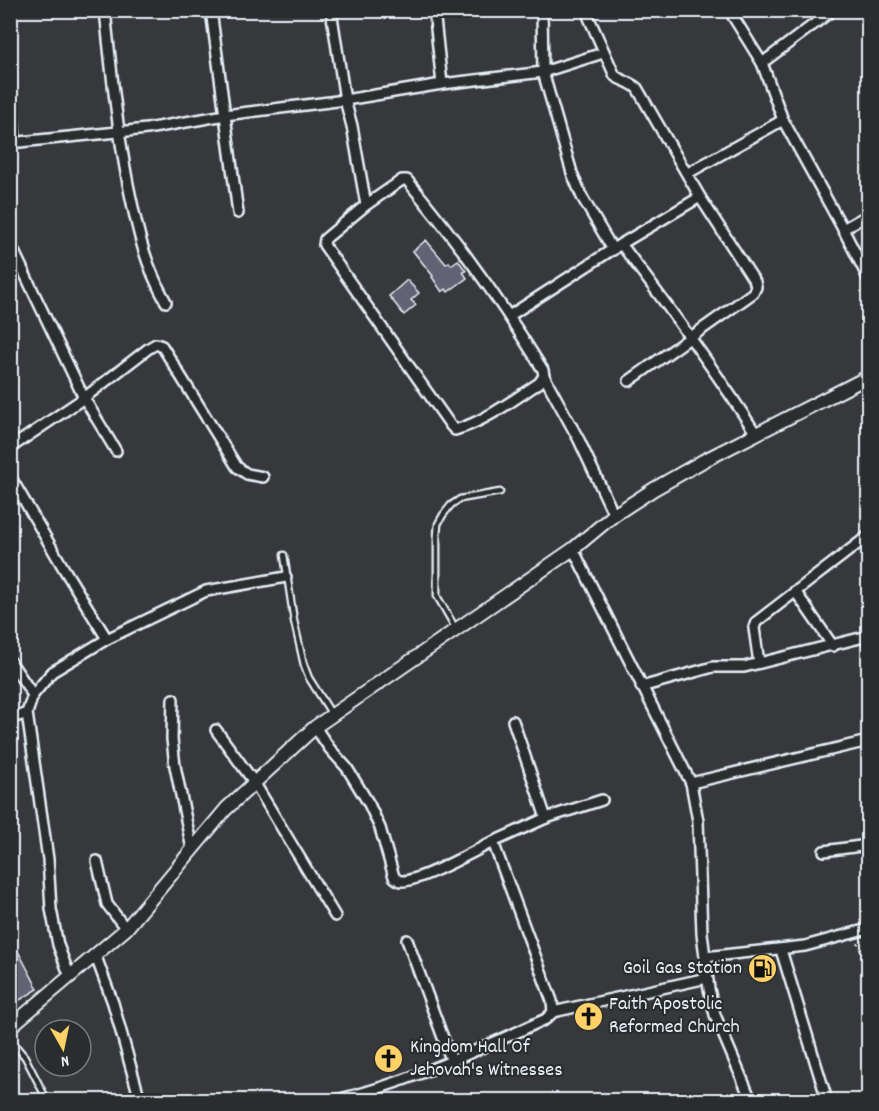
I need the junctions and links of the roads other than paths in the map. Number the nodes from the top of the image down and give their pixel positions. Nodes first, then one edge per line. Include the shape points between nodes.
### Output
1 (105, 10) edge
2 (211, 10) edge
3 (331, 10) edge
4 (434, 10) edge
5 (542, 10) edge
6 (729, 10) edge
7 (833, 10) edge
8 (589, 18) dead end
9 (603, 54) junction
10 (762, 63) junction
11 (10, 72) edge
12 (543, 72) junction
13 (441, 84) junction
14 (345, 100) junction
15 (225, 116) junction
16 (783, 120) junction
17 (118, 132) junction
18 (13, 143) edge
19 (687, 173) junction
20 (700, 197) junction
21 (366, 205) junction
22 (238, 213) dead end
23 (868, 215) edge
24 (843, 229) junction
25 (10, 243) edge
26 (621, 244) junction
27 (613, 250) junction
28 (868, 278) edge
29 (166, 302) dead end
30 (509, 316) junction
31 (690, 336) junction
32 (544, 376) junction
33 (867, 380) edge
34 (629, 381) dead end
35 (84, 398) junction
36 (756, 434) junction
37 (10, 448) edge
38 (116, 452) dead end
39 (10, 476) edge
40 (263, 477) dead end
41 (500, 492) dead end
42 (614, 516) junction
43 (868, 536) edge
44 (573, 549) junction
45 (284, 555) dead end
46 (286, 577) junction
47 (795, 591) junction
48 (456, 629) junction
49 (868, 636) edge
50 (107, 639) junction
51 (833, 646) junction
52 (10, 661) edge
53 (759, 663) junction
54 (641, 687) junction
55 (33, 695) junction
56 (173, 699) dead end
57 (27, 713) junction
58 (332, 715) junction
59 (10, 719) edge
60 (513, 721) dead end
61 (315, 727) junction
62 (216, 730) dead end
63 (868, 741) edge
64 (254, 782) junction
65 (691, 783) junction
66 (602, 800) dead end
67 (546, 818) junction
68 (493, 842) junction
69 (868, 845) edge
70 (192, 849) junction
71 (824, 851) dead end
72 (97, 861) dead end
73 (335, 916) dead end
74 (126, 929) junction
75 (868, 929) edge
76 (407, 940) dead end
77 (781, 950) junction
78 (95, 954) junction
79 (705, 957) junction
80 (69, 977) junction
81 (707, 978) junction
82 (553, 1012) junction
83 (10, 1027) edge
84 (10, 1039) edge
85 (452, 1062) junction
86 (47, 1101) edge
87 (140, 1101) edge
88 (336, 1101) edge
89 (751, 1101) edge
90 (827, 1101) edge

1 - 17 street
2 - 15 street
3 - 14 street
4 - 13 street
5 - 12 street
6 - 10 street
7 - 10 street
8 - 9 street
9 - 12 street
9 - 19 street via 615,76 636,88
10 - 16 street
11 - 18 street
12 - 13 street
12 - 27 street via 572,173
13 - 14 street
14 - 15 street
14 - 21 street
15 - 17 street
15 - 22 street
16 - 19 street
16 - 24 street
17 - 18 street
17 - 29 street via 138,235 153,279
19 - 20 street
20 - 26 street
20 - 31 street via 756,287
21 - 30 street via 407,180 442,221
21 - 32 street via 325,239 324,245 455,430 494,412
23 - 24 street
24 - 28 street
25 - 35 street
26 - 27 street
26 - 31 street
27 - 30 street
30 - 32 street
31 - 34 street
31 - 36 street
32 - 42 street
33 - 36 street
35 - 37 street
35 - 38 street
35 - 40 street via 149,348 162,346 237,467
36 - 42 street via 654,489
39 - 50 street
41 - 48 lane via 460,499 438,524 437,596
42 - 44 street
43 - 47 street
44 - 48 street
44 - 54 street
45 - 46 lane
46 - 50 street via 206,591
46 - 58 lane via 306,671
47 - 51 street
47 - 53 street via 756,622
48 - 58 street
49 - 51 street
50 - 55 street via 52,672
51 - 53 street
52 - 55 street
53 - 54 street via 713,668
54 - 65 street
55 - 57 street
56 - 70 street via 175,765
57 - 59 street
57 - 80 street via 48,859 51,909
58 - 61 street
60 - 67 street
61 - 64 street
61 - 68 street via 369,804 398,880 422,876
62 - 64 street
63 - 65 street
64 - 70 street
64 - 73 street
65 - 79 street via 698,821
66 - 67 street
67 - 68 street
68 - 82 street
69 - 71 street
70 - 74 street
72 - 74 street via 107,904
74 - 78 street
75 - 77 street
76 - 85 street
77 - 79 street
77 - 90 street
78 - 80 street
78 - 87 street
79 - 81 street
80 - 83 street
81 - 82 street
81 - 89 street via 715,1015
82 - 85 street via 546,1019
84 - 86 lane via 25,1057
85 - 88 street

